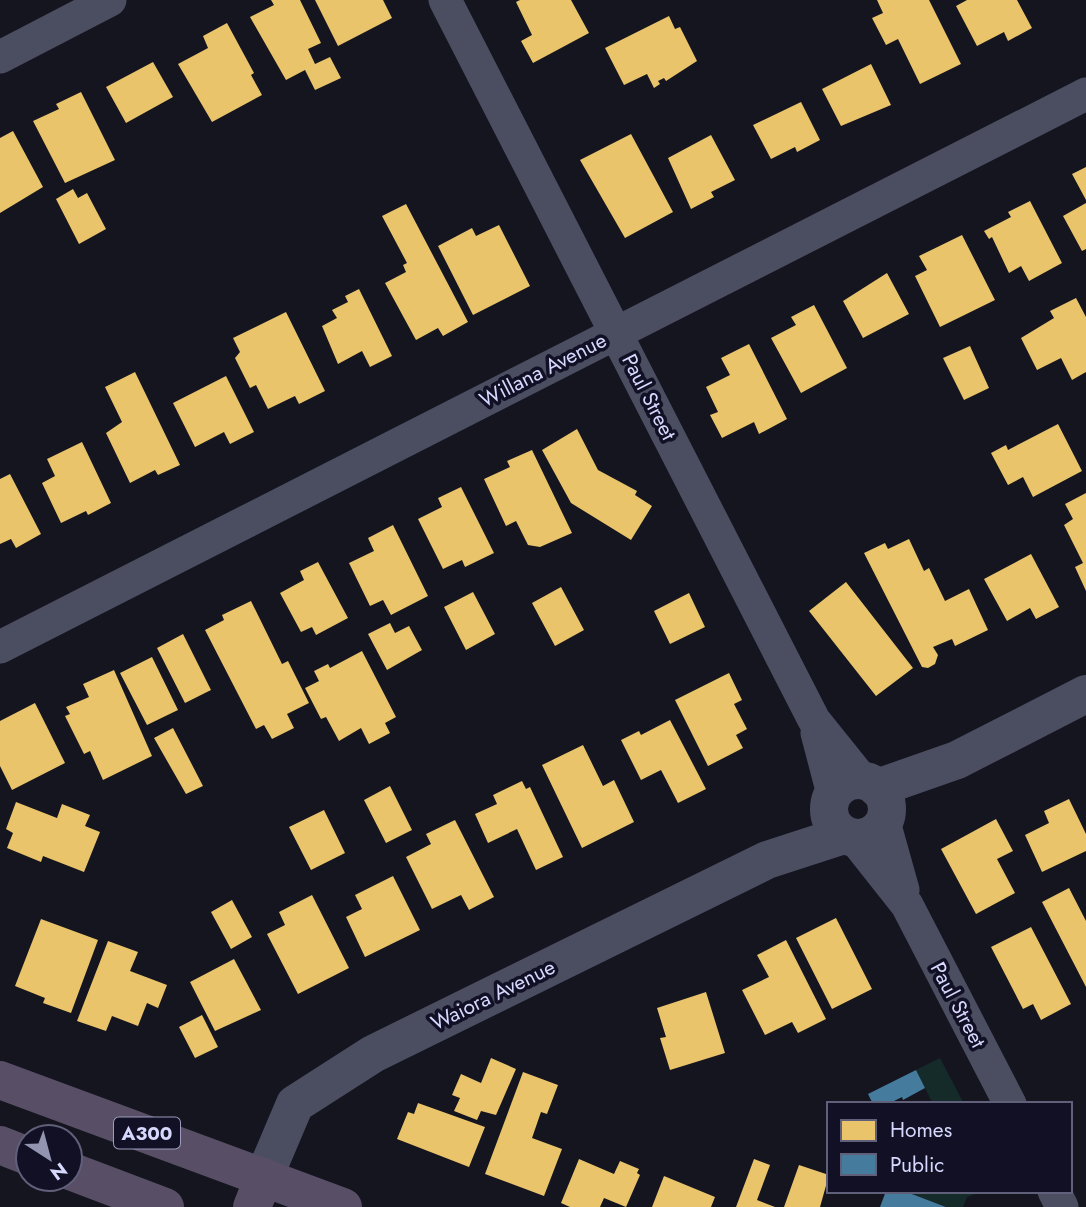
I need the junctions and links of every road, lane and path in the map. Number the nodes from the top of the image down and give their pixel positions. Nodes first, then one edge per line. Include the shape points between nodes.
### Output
1 (110, 0) edge
2 (445, 0) edge
3 (0, 57) edge
4 (1086, 94) edge
5 (616, 332) junction
6 (0, 647) edge
7 (1086, 694) edge
8 (859, 809) junction
9 (0, 1080) edge
10 (1009, 1102) edge
11 (84, 1176) edge
12 (258, 1192) edge
13 (165, 1207) edge
14 (343, 1207) edge

1 - 3 street
2 - 5 street, Paul Street
4 - 5 street, Willana Avenue
5 - 6 street, Willana Avenue
5 - 8 street, Paul Street
7 - 8 street, Waiora Avenue
8 - 10 street, Paul Street
8 - 12 street, Waiora Avenue via 767,860 373,1054 295,1104
9 - 12 highway, A300
11 - 13 highway
12 - 14 highway, A300

